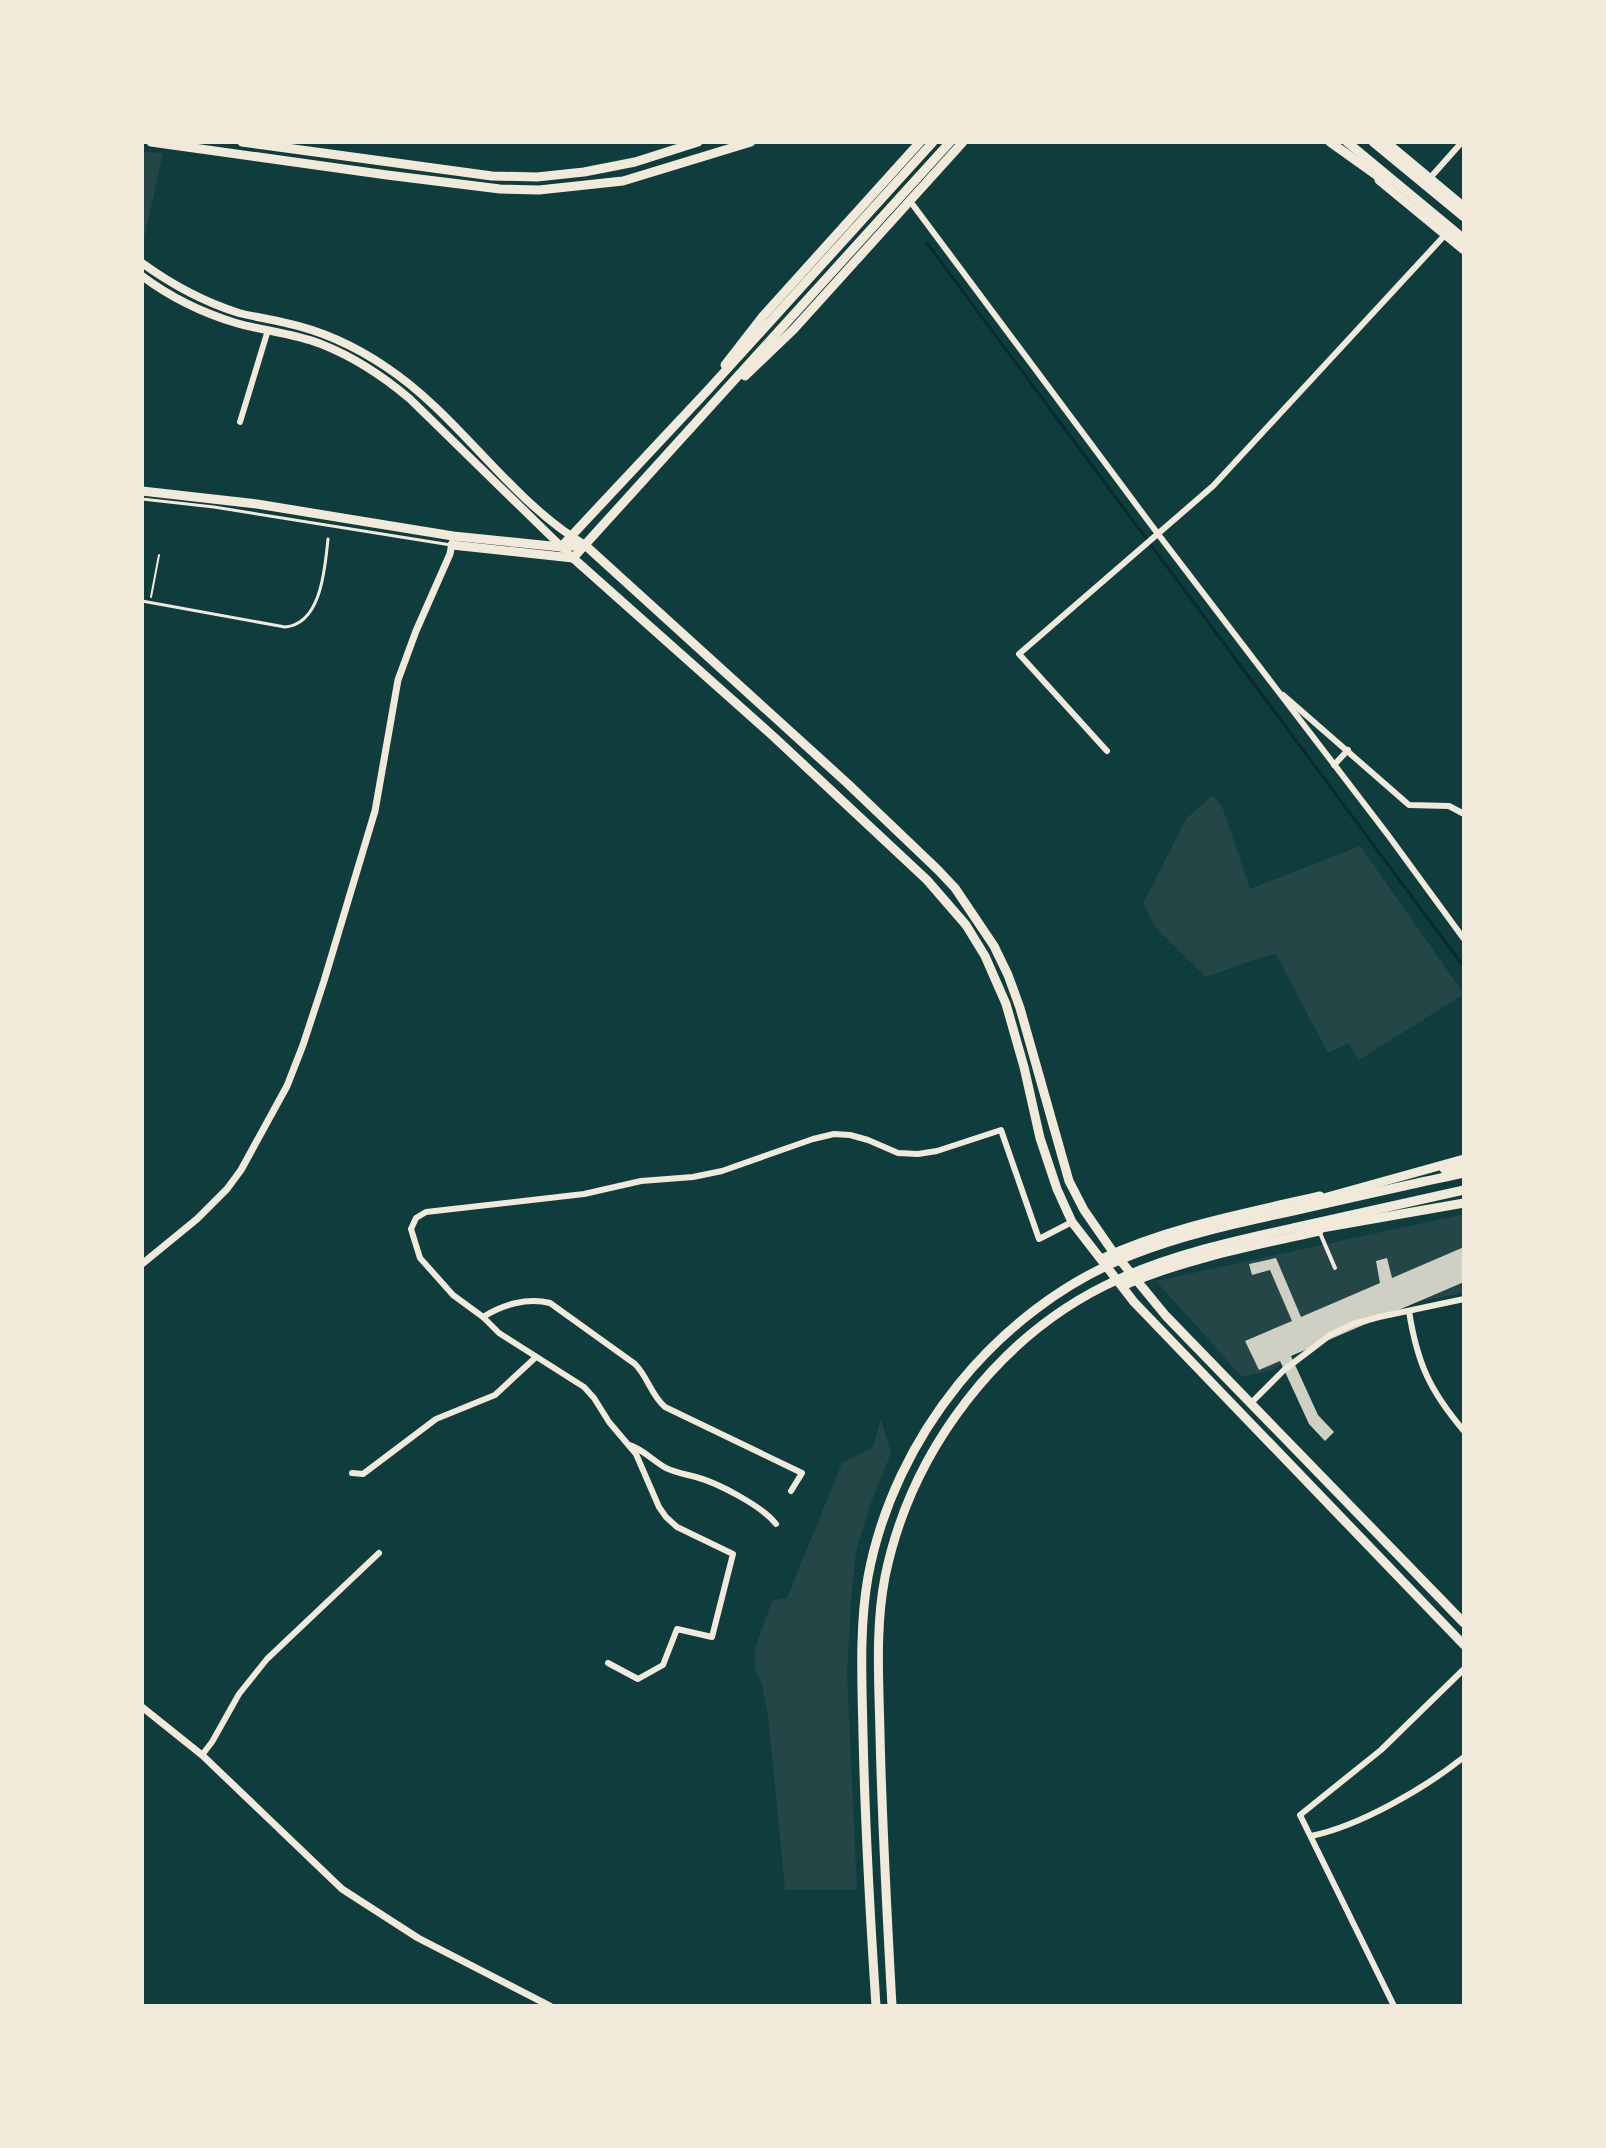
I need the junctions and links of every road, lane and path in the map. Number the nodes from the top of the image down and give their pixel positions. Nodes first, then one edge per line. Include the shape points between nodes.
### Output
1 (151, 142) edge
2 (242, 142) edge
3 (698, 142) edge
4 (751, 142) edge
5 (920, 142) edge
6 (933, 142) edge
7 (944, 142) edge
8 (950, 142) edge
9 (963, 142) edge
10 (1332, 142) edge
11 (1347, 142) edge
12 (1373, 142) edge
13 (1386, 142) edge
14 (1462, 142) edge
15 (947, 160) junction
16 (1430, 178) junction
17 (910, 201) junction
18 (1464, 207) edge
19 (1464, 217) edge
20 (1446, 229) junction
21 (1464, 239) edge
22 (1464, 250) edge
23 (142, 263) edge
24 (142, 276) edge
25 (268, 330) junction
26 (708, 390) junction
27 (717, 399) junction
28 (240, 422) dead end
29 (142, 491) edge
30 (142, 499) edge
31 (1157, 535) junction
32 (571, 536) junction
33 (328, 539) dead end
34 (452, 540) junction
35 (585, 545) junction
36 (561, 547) junction
37 (159, 555) dead end
38 (573, 558) junction
39 (142, 601) edge
40 (150, 602) junction
41 (1281, 692) dead end
42 (1348, 750) junction
43 (1107, 751) dead end
44 (1334, 765) junction
45 (1464, 814) edge
46 (1464, 939) edge
47 (1464, 1162) edge
48 (1464, 1173) edge
49 (1464, 1190) edge
50 (1464, 1201) edge
51 (1072, 1222) junction
52 (1319, 1231) junction
53 (1200, 1233) junction
54 (1204, 1249) junction
55 (1114, 1253) junction
56 (1101, 1259) junction
57 (142, 1264) edge
58 (1335, 1268) dead end
59 (1136, 1281) junction
60 (1122, 1286) junction
61 (1464, 1299) edge
62 (1409, 1311) junction
63 (483, 1317) junction
64 (536, 1357) junction
65 (1250, 1404) junction
66 (1464, 1431) edge
67 (629, 1445) junction
68 (352, 1473) dead end
69 (791, 1491) dead end
70 (776, 1524) dead end
71 (379, 1553) dead end
72 (1464, 1623) edge
73 (1464, 1645) edge
74 (608, 1663) dead end
75 (1464, 1669) edge
76 (142, 1707) edge
77 (202, 1755) junction
78 (1464, 1757) edge
79 (1311, 1836) junction
80 (530, 1996) junction
81 (533, 2006) edge
82 (550, 2006) edge
83 (876, 2006) edge
84 (892, 2006) edge
85 (1394, 2006) edge

1 - 4 main road via 539,190 623,181
2 - 3 main road via 481,175 537,177 635,162
5 - 26 main road via 763,316
6 - 26 main road
7 - 15 main road
8 - 27 main road
9 - 15 main road
10 - 20 main road
11 - 20 main road
12 - 19 main road
13 - 16 main road
14 - 16 street
15 - 17 main road
16 - 18 main road
17 - 27 main road via 780,344
17 - 31 street
20 - 21 main road
20 - 22 main road
20 - 31 street via 1213,486
23 - 32 main road via 193,295 240,313 326,334 387,368 418,391 543,516
24 - 25 main road via 188,304
25 - 28 street
25 - 36 main road via 318,343 383,377
26 - 32 main road
27 - 35 main road
29 - 34 main road via 257,504
30 - 34 lane
31 - 43 street via 1019,654
31 - 44 street
32 - 35 main road
32 - 36 main road
33 - 40 lane via 320,592 293,627
34 - 36 main road
34 - 38 main road
34 - 57 street via 398,680 375,811 287,1086 227,1189
35 - 36 main road
35 - 38 main road
35 - 55 main road via 955,888 1008,975 1069,1181
36 - 38 main road
37 - 40 path
38 - 51 main road via 774,737 927,880 966,925 1006,1004 1040,1138
39 - 40 lane
41 - 42 street
42 - 44 street
42 - 45 street via 1409,805 1449,806
44 - 46 street
47 - 53 main road
47 - 55 main road via 1208,1222
48 - 53 main road
49 - 54 main road
50 - 52 main road
50 - 54 main road
51 - 56 main road
51 - 63 street via 1039,1239 1001,1130 918,1154 834,1134 693,1177 426,1212 416,1218 411,1229 420,1258 453,1295
52 - 58 street
52 - 59 main road via 1206,1257
53 - 83 main road via 1104,1267 1032,1311 998,1340 944,1405 888,1509 873,1554 863,1624 865,1828
54 - 84 main road via 1104,1286 1036,1329 970,1397 922,1472 896,1536 882,1602 882,1828
55 - 56 main road
55 - 59 main road
56 - 60 main road
59 - 60 main road
59 - 65 main road
60 - 73 main road
61 - 62 street
62 - 65 street via 1330,1335
62 - 66 street via 1430,1384
63 - 64 street
63 - 69 street via 506,1305 550,1303 635,1364 665,1407 802,1473
64 - 67 street via 584,1387
64 - 68 street via 495,1395 436,1419 363,1474
65 - 72 main road
67 - 70 street via 678,1474 697,1477 761,1508
67 - 74 street via 666,1517 733,1554 712,1637 677,1629 663,1665 638,1679
71 - 77 street via 267,1659
75 - 79 street via 1381,1750 1300,1815
76 - 77 street
77 - 80 street via 308,1859 365,1906
78 - 79 street via 1407,1795
79 - 85 street
80 - 81 street
80 - 82 street

